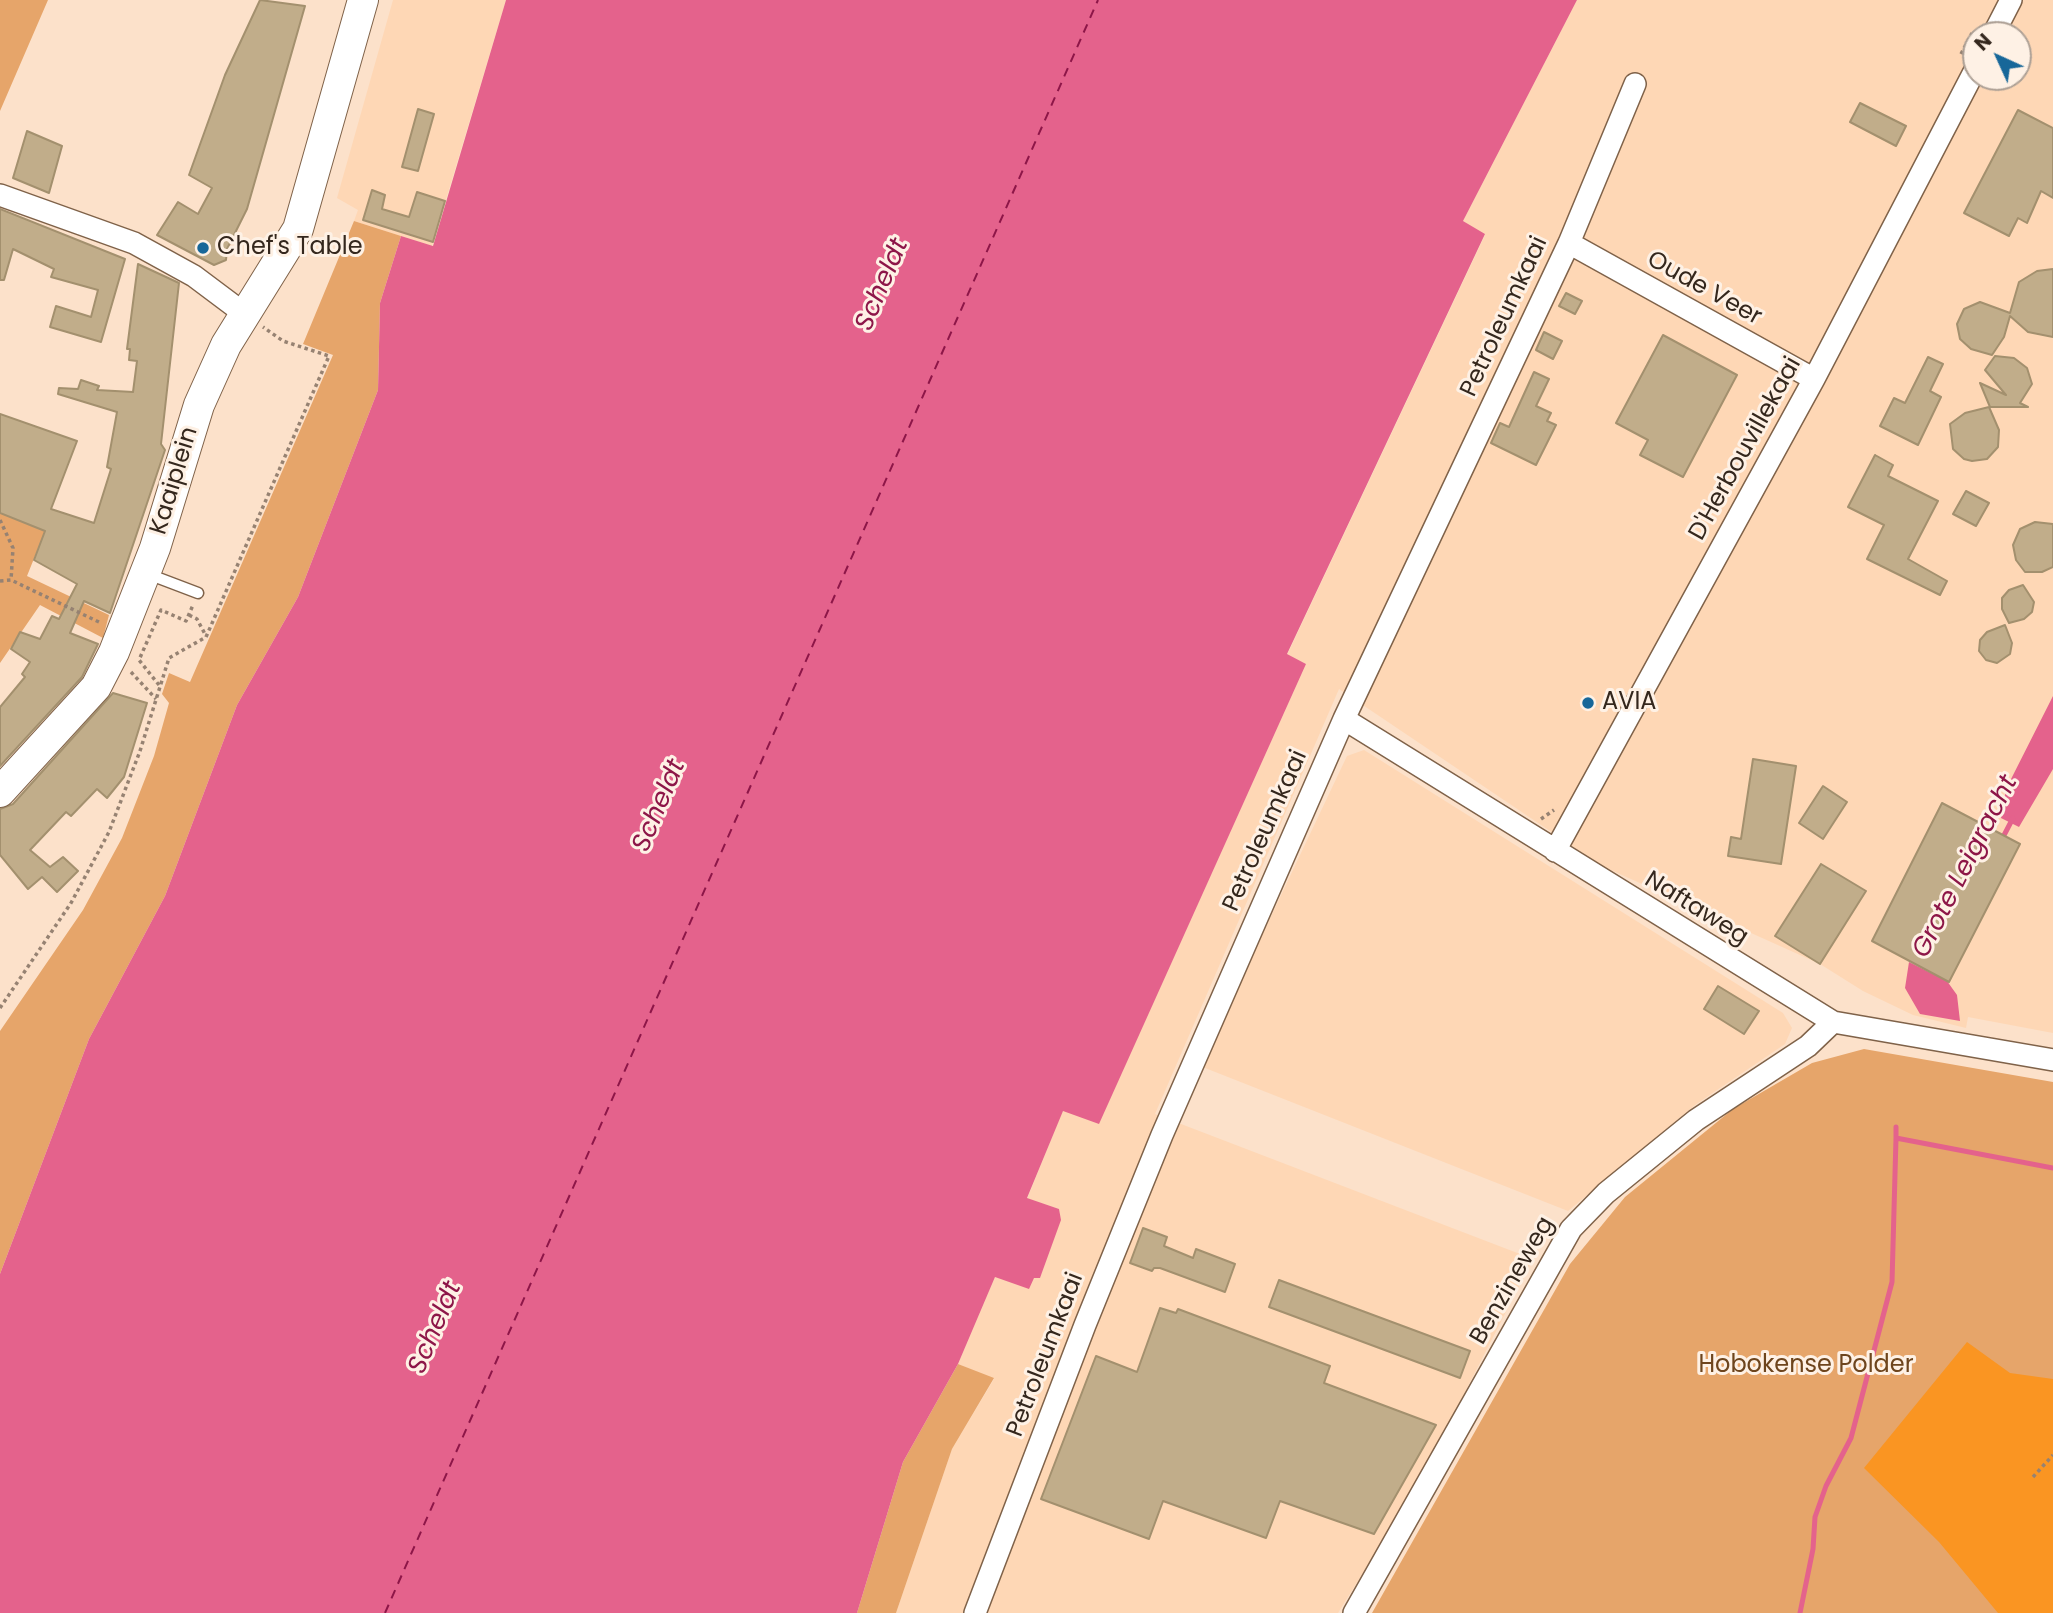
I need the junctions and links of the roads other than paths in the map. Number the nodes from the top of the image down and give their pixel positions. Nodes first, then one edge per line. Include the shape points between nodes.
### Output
1 (363, 0) edge
2 (2011, 0) edge
3 (2000, 21) edge
4 (1635, 84) dead end
5 (1964, 91) edge
6 (0, 195) edge
7 (1569, 243) junction
8 (246, 314) junction
9 (1814, 379) junction
10 (147, 573) junction
11 (198, 593) road end
12 (1343, 719) junction
13 (0, 792) edge
14 (1555, 852) junction
15 (1833, 1023) junction
16 (2053, 1060) edge
17 (975, 1613) edge
18 (1354, 1613) edge

1 - 8 street, Kaaiplein via 298,229
2 - 3 street
4 - 7 street, Petroleumkaai
5 - 9 street, D'Herbouvillekaai
6 - 8 street via 134,243 194,276
7 - 9 street, Oude Veer
7 - 12 street, Petroleumkaai
8 - 10 street, Kaaiplein via 226,345 199,405
9 - 14 street, D'Herbouvillekaai
10 - 11 lane
10 - 13 street, Kaaiplein via 96,687
12 - 14 street, Naftaweg
12 - 17 street, Petroleumkaai via 1157,1147
14 - 15 street, Naftaweg
15 - 16 street, Naftaweg
15 - 18 street, Benzineweg via 1808,1046 1696,1120 1606,1193 1571,1229

